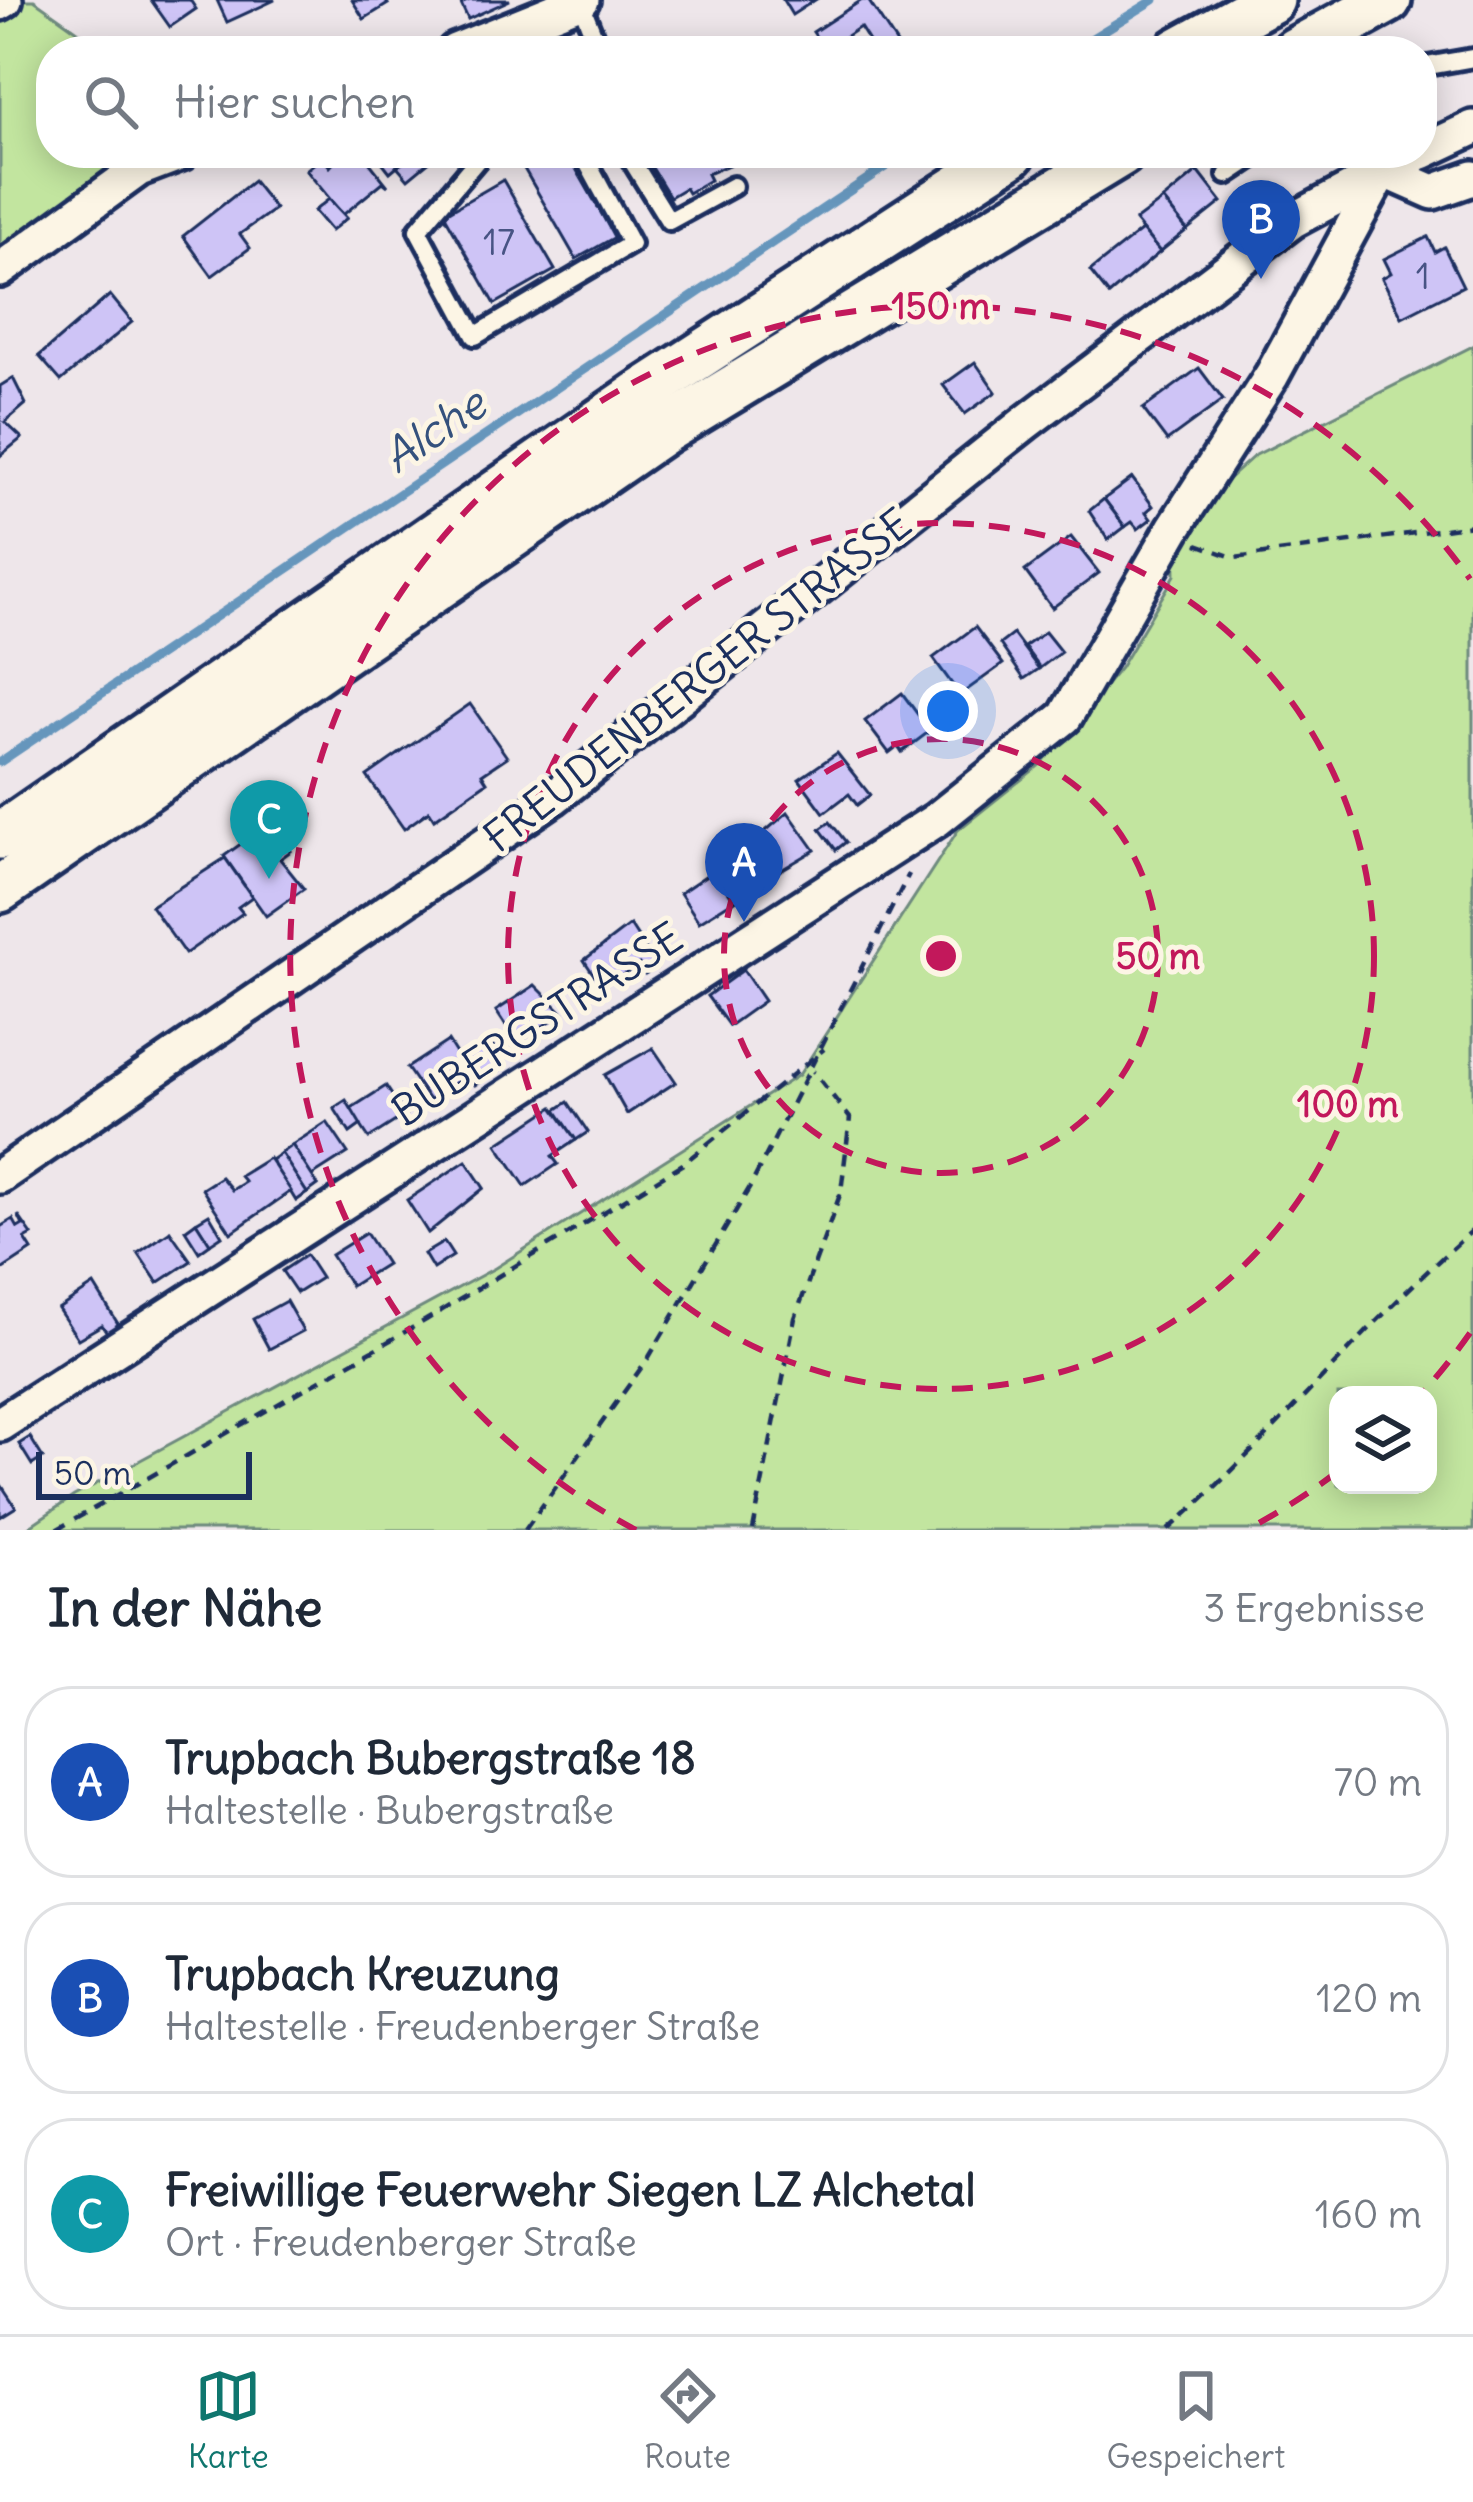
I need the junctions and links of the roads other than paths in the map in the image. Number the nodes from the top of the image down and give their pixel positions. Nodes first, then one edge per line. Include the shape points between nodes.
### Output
1 (1271, 0) edge
2 (1388, 0) edge
3 (581, 1) edge
4 (545, 34) edge
5 (593, 36) edge
6 (1205, 36) edge
7 (1322, 36) edge
8 (1473, 58) edge
9 (1437, 64) edge
10 (1473, 128) edge
11 (1437, 145) edge
12 (143, 168) edge
13 (470, 168) edge
14 (590, 168) edge
15 (637, 168) edge
16 (989, 168) edge
17 (1096, 168) edge
18 (1238, 168) edge
19 (1387, 168) edge
20 (1383, 170) junction
21 (1227, 175) dead end
22 (1473, 178) edge
23 (733, 186) dead end
24 (0, 270) edge
25 (0, 836) edge
26 (0, 889) edge
27 (0, 1176) edge
28 (0, 1424) edge

1 - 6 main road
2 - 7 main road
3 - 4 street
3 - 5 lane
8 - 9 lane
10 - 11 street, FREUDENBERGER STRASSE
12 - 24 street
13 - 14 lane via 418,230 475,336 632,244
15 - 23 lane via 669,221
16 - 25 main road via 637,396
17 - 26 main road via 663,431
18 - 21 lane
19 - 20 street, FREUDENBERGER STRASSE
20 - 22 street via 1432,192
20 - 27 street, FREUDENBERGER STRASSE via 1292,221 1199,290 553,798
20 - 28 street, BUBERGSTRASSE via 1272,375 1065,717 936,820

